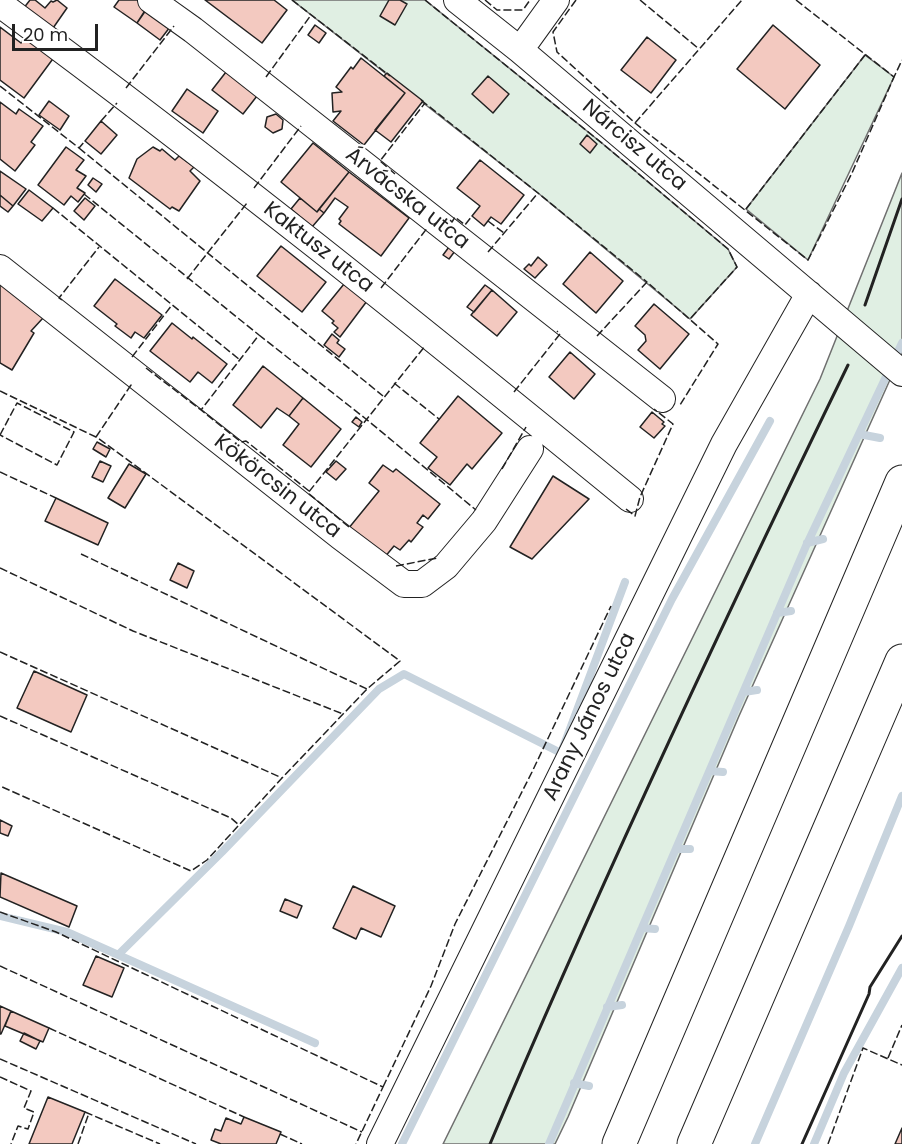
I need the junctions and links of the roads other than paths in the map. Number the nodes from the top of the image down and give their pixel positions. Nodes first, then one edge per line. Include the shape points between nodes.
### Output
1 (151, 0) edge
2 (457, 0) edge
3 (556, 0) edge
4 (0, 4) edge
5 (520, 50) junction
6 (0, 268) edge
7 (809, 294) junction
8 (902, 373) edge
9 (662, 399) dead end
10 (530, 449) dead end
11 (902, 482) edge
12 (630, 499) dead end
13 (902, 662) edge
14 (710, 1106) junction
15 (380, 1144) edge
16 (619, 1144) edge
17 (694, 1144) edge
18 (704, 1144) edge

1 - 9 street, Árvácska utca
2 - 5 street, Nárcisz utca
3 - 5 street
4 - 12 street, Kaktusz utca via 335,261
5 - 7 street, Nárcisz utca
6 - 10 street, Kökörcsin utca via 404,584 422,584 446,566 484,521
7 - 8 street, Nárcisz utca
7 - 15 street, Arany János utca via 724,444
11 - 16 highway
13 - 14 highway
14 - 17 highway
14 - 18 highway

